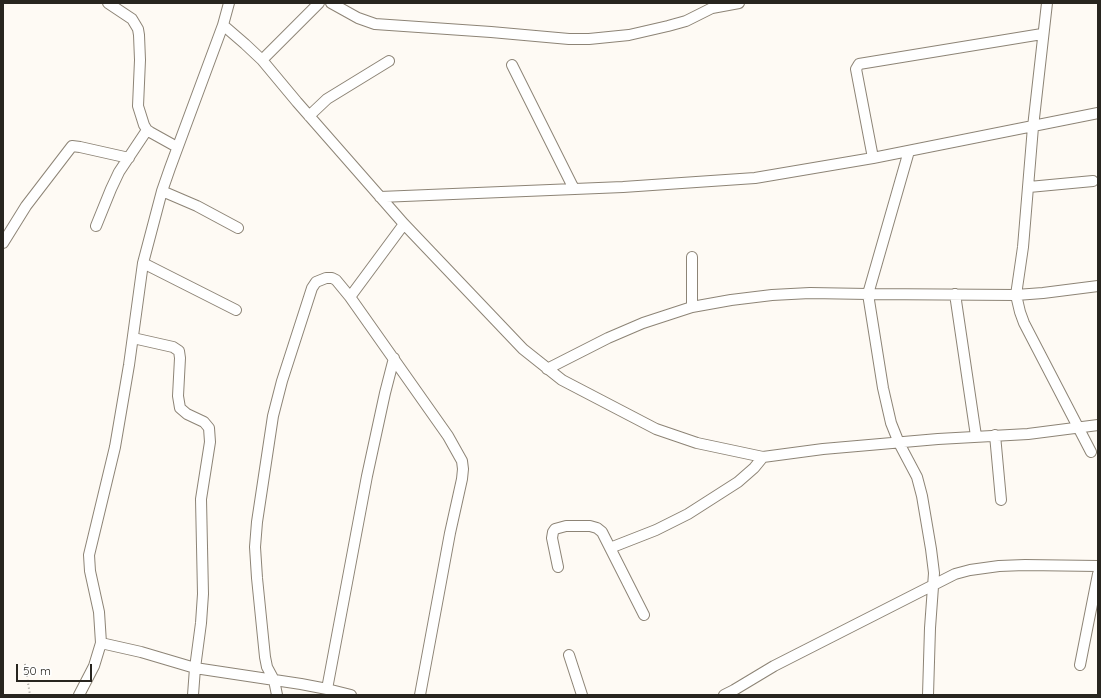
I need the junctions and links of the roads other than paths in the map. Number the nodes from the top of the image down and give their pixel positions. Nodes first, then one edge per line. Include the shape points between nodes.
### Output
1 (108, 3) edge
2 (229, 3) edge
3 (319, 3) edge
4 (330, 3) edge
5 (739, 3) edge
6 (1046, 3) edge
7 (223, 25) junction
8 (1042, 34) junction
9 (262, 60) junction
10 (389, 62) dead end
11 (512, 65) dead end
12 (1098, 113) edge
13 (309, 116) junction
14 (1033, 127) junction
15 (147, 130) junction
16 (178, 147) junction
17 (909, 151) junction
18 (129, 158) junction
19 (873, 158) junction
20 (1093, 181) dead end
21 (1028, 187) junction
22 (574, 189) junction
23 (162, 191) junction
24 (380, 197) junction
25 (404, 224) junction
26 (96, 226) dead end
27 (238, 228) dead end
28 (3, 243) edge
29 (692, 257) dead end
30 (143, 263) junction
31 (1098, 286) edge
32 (868, 294) junction
33 (955, 294) junction
34 (1016, 295) junction
35 (350, 297) junction
36 (692, 307) junction
37 (236, 310) dead end
38 (133, 338) junction
39 (394, 358) junction
40 (547, 369) junction
41 (1098, 425) edge
42 (1079, 428) junction
43 (995, 435) junction
44 (976, 436) junction
45 (898, 443) junction
46 (1091, 452) dead end
47 (763, 457) junction
48 (1001, 500) dead end
49 (610, 548) junction
50 (1098, 566) edge
51 (558, 567) dead end
52 (1098, 574) edge
53 (933, 585) junction
54 (644, 615) dead end
55 (101, 643) junction
56 (569, 655) dead end
57 (1080, 665) dead end
58 (195, 668) junction
59 (274, 680) junction
60 (327, 689) junction
61 (79, 695) edge
62 (193, 695) edge
63 (277, 695) edge
64 (351, 695) edge
65 (420, 695) edge
66 (582, 695) edge
67 (724, 695) edge
68 (928, 695) edge

1 - 15 street via 132,20 138,29 138,106
2 - 7 street
3 - 9 street
4 - 5 street via 375,24 589,40 629,35 668,26 686,21 712,8
6 - 8 street
7 - 9 street
7 - 16 street
8 - 14 street
8 - 19 street via 857,66
9 - 13 street
10 - 13 street via 327,99
11 - 22 street
12 - 14 street
13 - 24 street
14 - 17 street
14 - 21 street
15 - 16 street
15 - 18 street
16 - 23 street
17 - 19 street
17 - 32 street
18 - 26 street via 119,172
18 - 28 street via 72,146 32,198
19 - 22 street via 755,178
20 - 21 street
21 - 34 street
22 - 24 street
23 - 27 street
23 - 30 street
24 - 25 street
25 - 35 street
25 - 40 street via 509,335
29 - 36 street
30 - 37 street
30 - 38 street
31 - 34 street
32 - 33 street
32 - 36 street via 789,294
32 - 45 street via 888,411
33 - 34 street
33 - 44 street
34 - 42 street via 1024,322
35 - 39 street
35 - 59 street via 332,278 321,279 312,288 273,416 259,506 256,547 265,657
36 - 40 street via 625,330
38 - 55 street via 115,447 89,555 99,612
38 - 58 street via 176,349 180,354 180,408 210,428 201,499 203,594
39 - 60 street via 367,476
39 - 65 street via 454,445 463,469
40 - 47 street via 562,380 656,429 697,443
41 - 42 street
42 - 43 street
42 - 46 street
43 - 44 street
43 - 48 street
44 - 45 street
45 - 47 street
45 - 53 street via 920,486 933,561
47 - 49 street via 738,482 688,514
49 - 51 street via 602,532 597,528 558,527 552,538
49 - 54 street
50 - 53 street via 999,566 962,572
52 - 57 street
53 - 67 street via 774,666
53 - 68 street
55 - 58 street
55 - 61 street via 94,666
56 - 66 street
58 - 59 street
58 - 62 street
59 - 60 street
59 - 63 street
60 - 64 street

